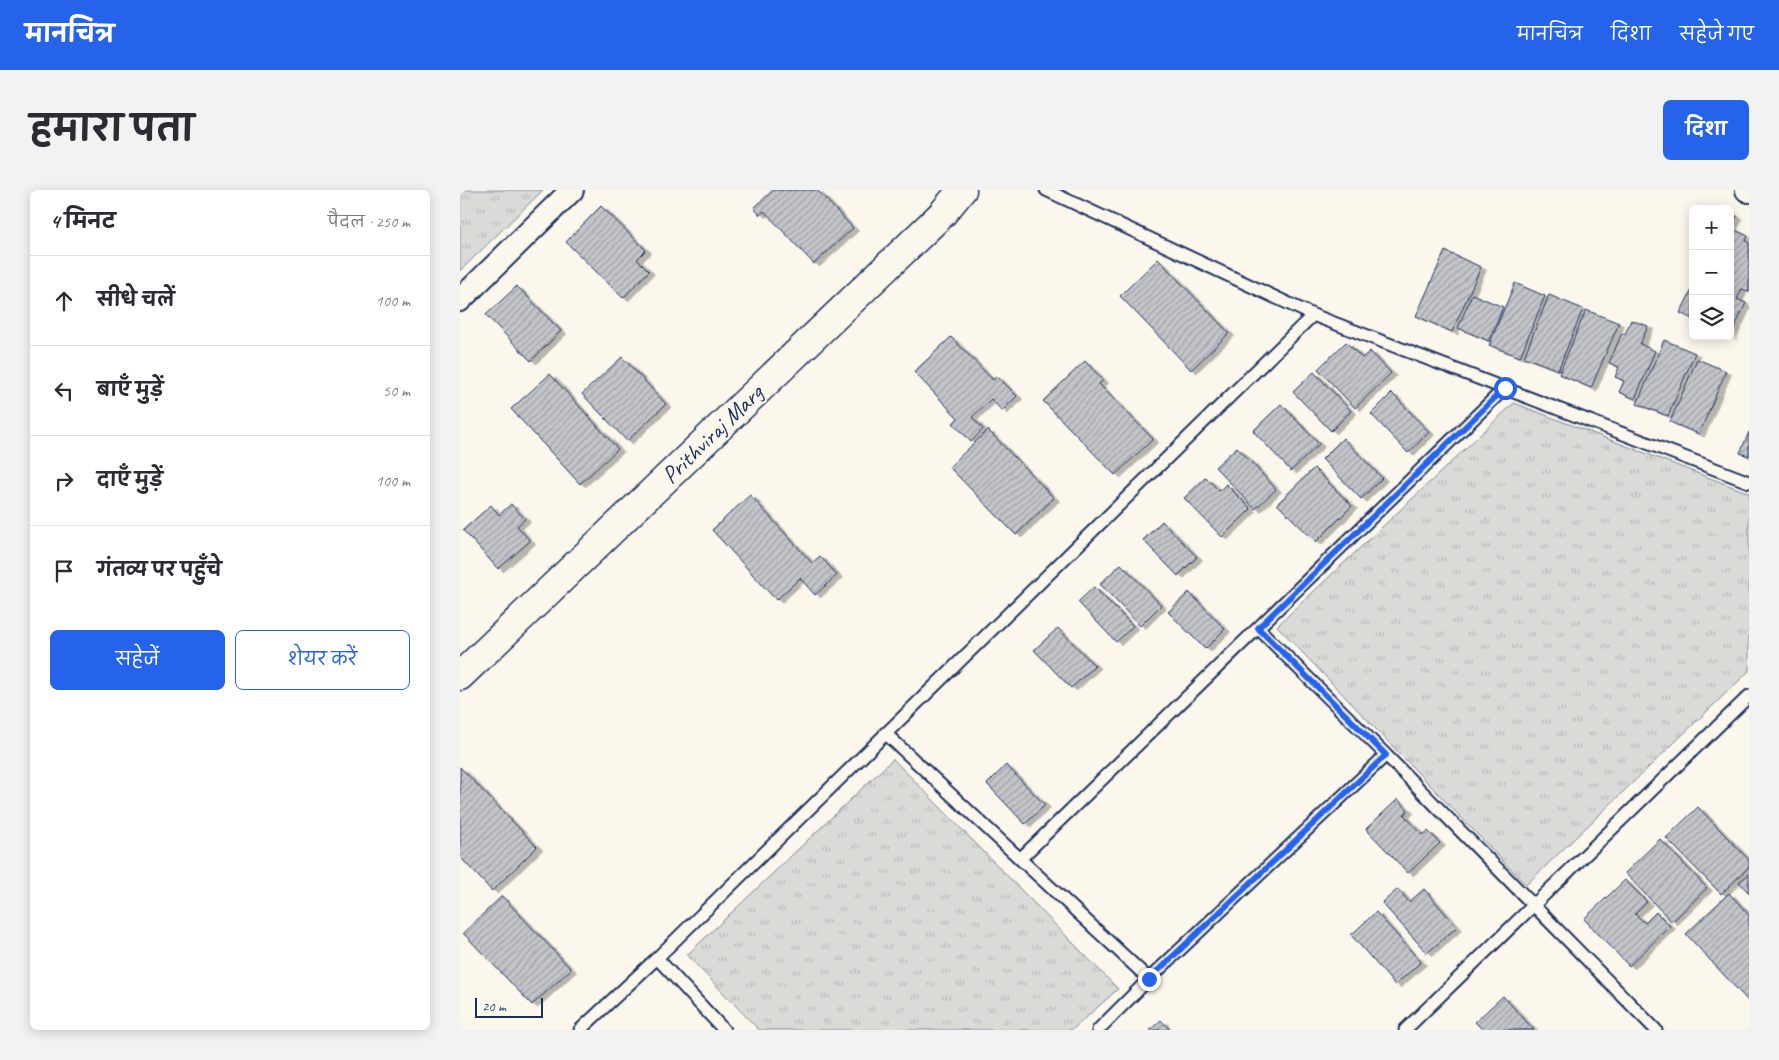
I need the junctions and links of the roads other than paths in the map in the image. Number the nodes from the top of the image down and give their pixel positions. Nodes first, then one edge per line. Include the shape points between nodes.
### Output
1 (572, 190) edge
2 (962, 190) edge
3 (1046, 190) edge
4 (460, 300) edge
5 (1313, 315) junction
6 (1505, 388) junction
7 (1749, 482) edge
8 (1258, 628) junction
9 (460, 676) edge
10 (1749, 696) edge
11 (885, 733) junction
12 (1386, 755) junction
13 (1020, 859) junction
14 (1534, 905) junction
15 (657, 958) junction
16 (1149, 979) junction
17 (580, 1030) edge
18 (724, 1030) edge
19 (1098, 1030) edge
20 (1405, 1030) edge
21 (1656, 1030) edge

1 - 4 street
2 - 9 street, Prithviraj Marg via 942,214
3 - 5 lane
5 - 6 lane
5 - 11 lane
6 - 7 lane
6 - 8 lane
8 - 12 lane
8 - 13 lane
10 - 14 lane
11 - 13 lane
11 - 15 lane
12 - 14 lane
12 - 16 lane
13 - 16 lane
14 - 20 lane
14 - 21 lane
15 - 17 lane
15 - 18 lane
16 - 19 lane

